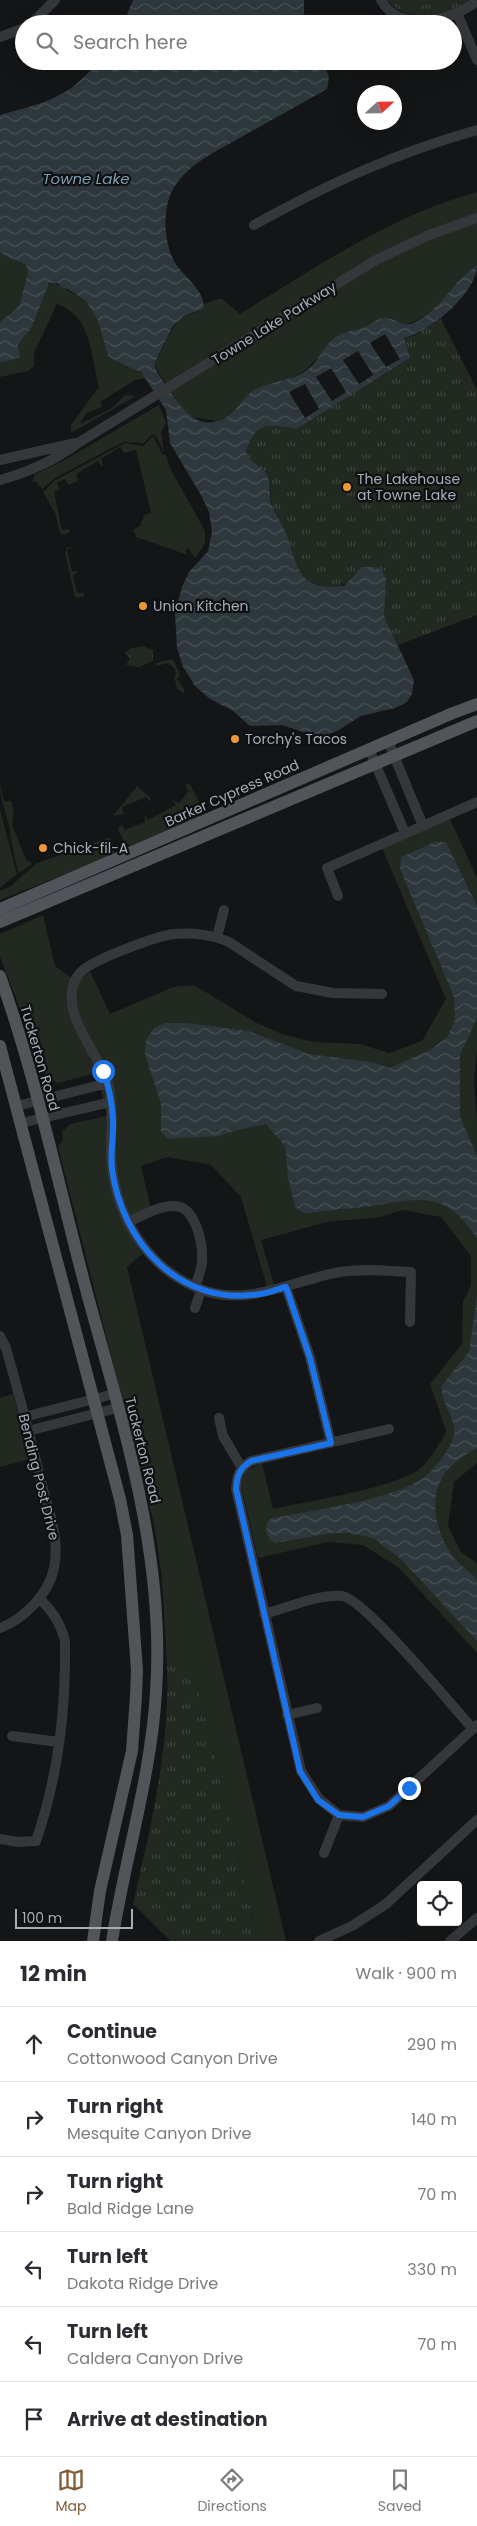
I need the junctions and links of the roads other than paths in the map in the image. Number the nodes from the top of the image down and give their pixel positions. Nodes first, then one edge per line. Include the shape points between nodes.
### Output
1 (55, 0) edge
2 (381, 0) edge
3 (477, 1) edge
4 (457, 13) joint
5 (39, 15) edge
6 (401, 15) edge
7 (450, 15) edge
8 (462, 25) edge
9 (15, 31) edge
10 (0, 37) edge
11 (477, 60) edge
12 (477, 130) edge
13 (477, 218) edge
14 (254, 226) dead end
15 (78, 443) junction
16 (17, 457) junction
17 (0, 460) edge
18 (22, 473) junction
19 (0, 480) edge
20 (477, 704) edge
21 (477, 721) edge
22 (388, 741) junction
23 (369, 749) junction
24 (394, 756) junction
25 (375, 764) junction
26 (477, 802) edge
27 (211, 818) junction
28 (423, 826) junction
29 (404, 834) junction
30 (154, 856) junction
31 (338, 896) dead end
32 (29, 897) junction
33 (0, 902) edge
34 (0, 909) edge
35 (224, 910) dead end
36 (0, 922) edge
37 (217, 937) junction
38 (0, 976) edge
39 (382, 994) dead end
40 (0, 1046) edge
41 (81, 1091) junction
42 (110, 1093) junction
43 (59, 1096) junction
44 (36, 1101) junction
45 (17, 1106) junction
46 (84, 1107) junction
47 (63, 1112) junction
48 (41, 1118) junction
49 (21, 1123) junction
50 (128, 1222) junction
51 (286, 1287) junction
52 (198, 1288) junction
53 (195, 1308) dead end
54 (410, 1322) dead end
55 (0, 1336) edge
56 (114, 1394) junction
57 (94, 1399) junction
58 (70, 1406) junction
59 (117, 1408) junction
60 (54, 1410) junction
61 (97, 1414) junction
62 (24, 1417) junction
63 (219, 1418) dead end
64 (73, 1420) junction
65 (58, 1424) junction
66 (389, 1430) dead end
67 (28, 1431) junction
68 (331, 1443) junction
69 (242, 1468) junction
70 (38, 1598) junction
71 (264, 1614) junction
72 (0, 1628) edge
73 (136, 1696) junction
74 (156, 1698) junction
75 (317, 1708) dead end
76 (288, 1715) junction
77 (475, 1727) edge
78 (12, 1736) dead end
79 (59, 1742) junction
80 (339, 1815) junction
81 (477, 1820) edge
82 (0, 1839) edge
83 (324, 1853) dead end
84 (477, 1918) edge
85 (92, 1941) edge
86 (112, 1941) edge
87 (319, 1941) edge
88 (450, 1941) edge

1 - 5 street
2 - 6 street via 390,11
3 - 4 street
4 - 7 street
8 - 11 street
9 - 10 street
12 - 14 street via 361,169
13 - 15 street, Towne Lake Parkway via 428,235 376,260
15 - 16 street, Towne Lake Parkway
15 - 18 street, Towne Lake Parkway via 59,457
16 - 17 street, Towne Lake Parkway
16 - 18 street
18 - 19 street, Towne Lake Parkway
20 - 22 main road, Barker Cypress Road
21 - 24 main road, Barker Cypress Road
22 - 23 main road, Barker Cypress Road
22 - 24 street
23 - 25 street
23 - 27 main road, Barker Cypress Road
24 - 25 main road, Barker Cypress Road
24 - 28 street
25 - 29 street
25 - 30 main road, Barker Cypress Road
26 - 28 street
27 - 30 main road via 212,825 178,840
27 - 32 main road, Barker Cypress Road
28 - 29 street
29 - 31 street via 327,868
30 - 36 main road, Barker Cypress Road
32 - 33 main road
32 - 34 main road, Barker Cypress Road
35 - 37 street
37 - 39 street via 296,986 333,993
37 - 42 street via 174,934 153,939 84,969 76,977 72,1001 78,1025
38 - 44 main road, Tuckerton Road
40 - 45 main road
41 - 42 street
41 - 43 street
41 - 46 street
42 - 46 street
42 - 50 street via 112,1169
43 - 44 street
43 - 47 street
44 - 45 street
44 - 48 main road, Tuckerton Road
45 - 49 main road
46 - 47 street
47 - 48 street
48 - 49 street
48 - 56 main road, Tuckerton Road
49 - 57 main road
50 - 52 street via 152,1257 173,1275
50 - 52 street via 163,1208 176,1206 185,1209 192,1216 202,1250
51 - 52 street via 242,1295
51 - 54 street via 340,1272 411,1272
51 - 68 street via 310,1358
52 - 53 street
55 - 62 street, Bending Post Drive
56 - 57 street
56 - 59 main road, Tuckerton Road
57 - 58 street
57 - 61 main road
58 - 60 street
58 - 64 street
59 - 61 street
59 - 74 main road, Tuckerton Road via 139,1489 151,1561 157,1633
60 - 62 street
60 - 65 street via 52,1418
61 - 64 street
61 - 73 main road via 127,1535
62 - 67 street, Bending Post Drive
63 - 69 street via 223,1436
64 - 65 street
65 - 67 street
66 - 68 street
67 - 70 street, Bending Post Drive via 56,1552 49,1584
68 - 69 street via 251,1461
69 - 71 street via 237,1476 236,1489
70 - 72 street, Bending Post Drive via 24,1614
70 - 79 street via 54,1613 65,1641
71 - 76 street
71 - 77 street via 344,1596 357,1603
73 - 74 main road
73 - 85 main road via 132,1751
74 - 86 main road, Tuckerton Road via 150,1752
75 - 76 street
76 - 80 street via 300,1771 318,1800
77 - 80 street via 389,1806 363,1817
78 - 79 street
79 - 82 street via 50,1792 36,1841
80 - 83 street
81 - 87 street via 386,1904 352,1926
84 - 88 street

